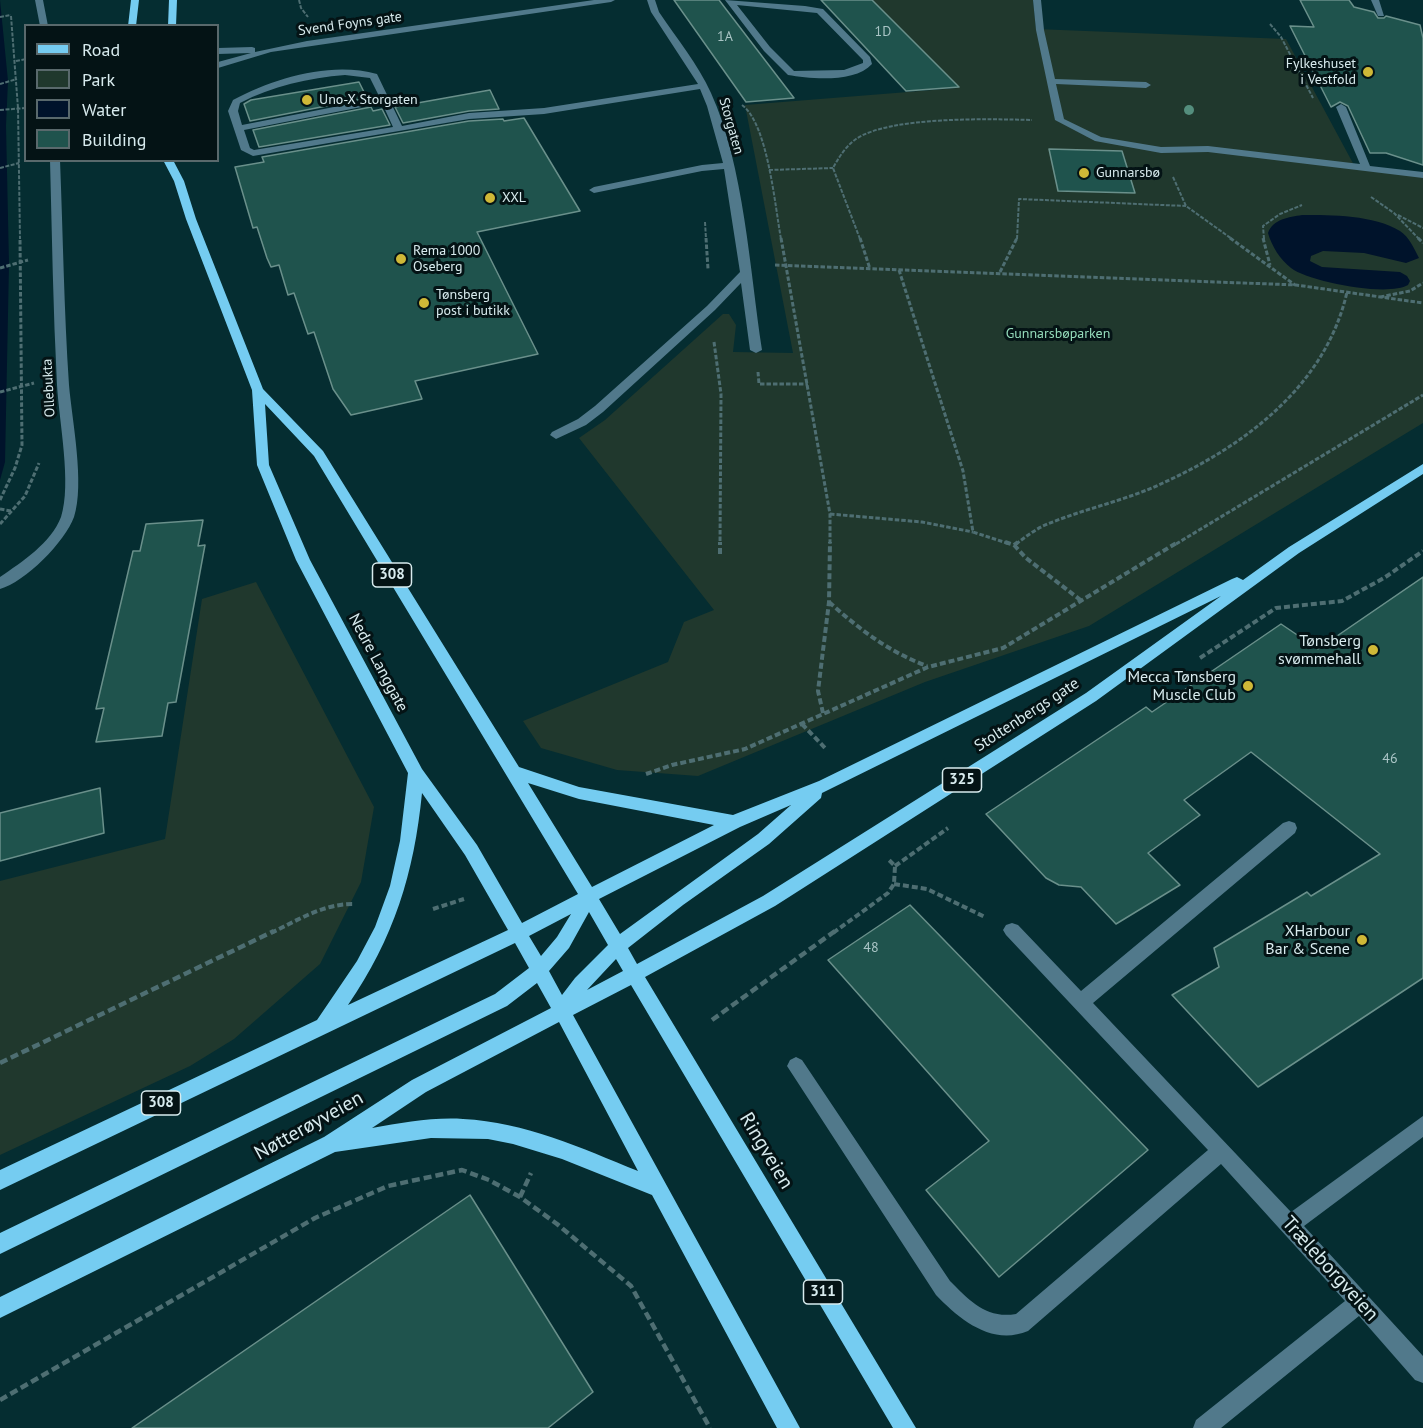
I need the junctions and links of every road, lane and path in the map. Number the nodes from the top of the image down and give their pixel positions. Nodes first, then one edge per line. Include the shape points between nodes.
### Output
1 (39, 0) edge
2 (135, 0) edge
3 (173, 0) edge
4 (611, 0) edge
5 (651, 0) edge
6 (1037, 0) edge
7 (1375, 0) edge
8 (730, 1) edge
9 (10, 7) dead end
10 (1381, 14) dead end
11 (10, 15) junction
12 (0, 17) edge
13 (44, 24) edge
14 (132, 24) edge
15 (172, 24) edge
16 (1270, 24) dead end
17 (270, 50) junction
18 (219, 51) edge
19 (24, 59) edge
20 (16, 61) junction
21 (219, 65) edge
22 (17, 79) junction
23 (1050, 81) junction
24 (0, 84) edge
25 (1146, 85) dead end
26 (702, 86) junction
27 (386, 100) junction
28 (1317, 106) dead end
29 (1341, 107) dead end
30 (18, 108) junction
31 (24, 108) edge
32 (0, 110) edge
33 (1060, 120) junction
34 (238, 128) junction
35 (399, 129) junction
36 (1161, 150) junction
37 (55, 162) edge
38 (169, 162) edge
39 (180, 162) edge
40 (18, 163) junction
41 (1346, 165) junction
42 (727, 166) junction
43 (1366, 167) junction
44 (0, 168) edge
45 (702, 168) junction
46 (834, 168) junction
47 (769, 170) dead end
48 (1423, 175) edge
49 (179, 181) junction
50 (594, 190) dead end
51 (1302, 205) dead end
52 (1186, 206) junction
53 (1394, 213) junction
54 (1423, 228) edge
55 (1423, 243) edge
56 (19, 262) junction
57 (1269, 266) junction
58 (0, 268) edge
59 (870, 269) junction
60 (899, 270) junction
61 (999, 273) junction
62 (744, 274) junction
63 (1423, 283) edge
64 (1296, 285) junction
65 (1347, 292) junction
66 (1376, 297) junction
67 (1423, 303) edge
68 (711, 308) junction
69 (756, 350) joint
70 (808, 384) junction
71 (21, 386) junction
72 (258, 390) junction
73 (0, 392) edge
74 (1423, 395) edge
75 (556, 435) dead end
76 (1423, 461) edge
77 (1423, 468) edge
78 (1410, 475) junction
79 (0, 500) edge
80 (0, 509) edge
81 (12, 511) dead end
82 (830, 514) junction
83 (973, 532) junction
84 (1014, 545) junction
85 (1423, 551) edge
86 (720, 554) dead end
87 (1275, 563) junction
88 (0, 584) edge
89 (829, 602) junction
90 (1083, 602) junction
91 (1198, 660) dead end
92 (928, 667) junction
93 (823, 713) junction
94 (802, 724) junction
95 (826, 749) dead end
96 (512, 771) junction
97 (416, 773) junction
98 (636, 780) dead end
99 (825, 785) junction
100 (734, 822) junction
101 (953, 824) dead end
102 (1289, 828) dead end
103 (894, 884) junction
104 (588, 897) junction
105 (465, 899) dead end
106 (353, 904) dead end
107 (434, 909) dead end
108 (1012, 930) joint
109 (518, 933) junction
110 (618, 946) junction
111 (540, 971) junction
112 (634, 974) junction
113 (1082, 1002) junction
114 (561, 1011) junction
115 (712, 1020) dead end
116 (322, 1027) junction
117 (0, 1063) edge
118 (796, 1066) dead end
119 (1423, 1125) edge
120 (331, 1144) junction
121 (1229, 1158) junction
122 (534, 1166) dead end
123 (0, 1180) edge
124 (658, 1188) junction
125 (520, 1197) junction
126 (1290, 1225) junction
127 (0, 1244) edge
128 (1360, 1302) junction
129 (0, 1308) edge
130 (1423, 1372) edge
131 (0, 1400) edge
132 (710, 1428) edge
133 (789, 1428) edge
134 (904, 1428) edge
135 (1204, 1428) edge

1 - 13 street
2 - 14 main road
3 - 15 main road
4 - 17 street, Svend Foyns gate
5 - 26 street, Storgaten
6 - 23 street
7 - 10 street
8 - 8 street via 820,11 868,64 866,68 847,72 791,73
9 - 11 path
11 - 12 path
11 - 20 path
16 - 28 path via 1281,37
17 - 18 street, Svend Foyns gate
17 - 21 street, Svend Foyns gate
19 - 20 path
20 - 22 path
22 - 24 path
22 - 30 path
23 - 25 street
23 - 33 street
26 - 35 street via 544,111 469,116
26 - 42 street, Storgaten via 712,105
27 - 34 street
27 - 34 street via 375,76 367,72 318,76 258,91 236,102 233,111
27 - 35 street
29 - 43 street
30 - 31 path
30 - 32 path
30 - 40 path
33 - 36 street via 1098,140
33 - 46 path via 993,119 894,127 861,136 844,149
34 - 35 street via 246,150 260,153
36 - 41 street via 1208,149
36 - 52 path
37 - 88 street, Ollebukta via 68,516 58,536
38 - 49 main road, Nedre Langgate / 308
39 - 49 main road, Nedre Langgate / 308
40 - 44 path
40 - 56 path
41 - 43 street
41 - 53 path via 1356,184
42 - 45 street
42 - 62 street, Storgaten
43 - 48 street
45 - 50 street
45 - 68 path
46 - 47 path
46 - 59 path
49 - 72 main road, Nedre Langgate / 308
51 - 57 path via 1263,226
52 - 57 path
52 - 61 path via 1019,198 1020,228 1013,252
53 - 54 path
53 - 55 path
56 - 58 path
56 - 71 path
57 - 64 path
59 - 60 path
59 - 70 path via 787,264
60 - 61 path
60 - 83 path via 963,471
61 - 64 path
62 - 68 street
62 - 69 street, Storgaten
63 - 66 path via 1410,291
64 - 65 path
65 - 66 path
65 - 84 path via 1342,314 1321,357 1296,392 1268,419 1218,453 1162,483 1041,527
66 - 67 path
68 - 75 street via 599,409
68 - 86 path via 722,394
69 - 70 path via 759,384
70 - 82 path
71 - 73 path
71 - 79 path via 22,445
72 - 96 main road, Nedre Langgate / 308 via 319,454
72 - 97 main road, Nedre Langgate / 308 via 263,465 281,510 331,614
74 - 90 path
76 - 78 main road, Stoltenbergs gate / 325
77 - 78 main road, Stoltenbergs gate / 325
78 - 87 main road, Stoltenbergs gate / 325
80 - 81 path
82 - 83 path via 922,522
82 - 89 path
83 - 84 path
84 - 90 path
85 - 91 path via 1342,601 1276,608
87 - 99 main road, Stoltenbergs gate / 325
87 - 112 main road, Stoltenbergs gate / 325 via 1091,697 769,901
89 - 92 path via 883,648
89 - 93 path via 818,691
90 - 92 path via 1003,648
92 - 93 path
93 - 94 path
94 - 95 path
94 - 98 path via 745,749 655,770
96 - 100 main road via 579,793
96 - 104 main road, Nedre Langgate / 308
97 - 109 main road, Nedre Langgate / 308 via 471,850
97 - 116 main road, 308 via 404,865 391,907 352,988
99 - 100 main road, Stoltenbergs gate / 325
99 - 110 main road, Stoltenbergs gate / 325 via 758,843 646,921
100 - 104 main road, Stoltenbergs gate / 325
101 - 103 path via 895,866
102 - 113 street
103 - 108 path via 927,889
103 - 115 path via 876,902
104 - 109 main road, Stoltenbergs gate / 325
104 - 110 main road, Ringveien / 311
104 - 111 main road, Nøtterøyveien via 574,928
105 - 107 path
106 - 117 path via 318,910
108 - 113 street, Træleborgveien
109 - 111 main road
109 - 116 main road, 308
110 - 112 main road, Ringveien / 311
110 - 114 main road, Stoltenbergs gate / 325 via 579,985
111 - 114 main road
111 - 127 main road, Nøtterøyveien via 501,1000
112 - 114 main road, Nøtterøyveien / 325
112 - 134 main road, Ringveien / 311
113 - 121 street, Træleborgveien
114 - 120 main road, Nøtterøyveien via 419,1086
114 - 124 main road
116 - 123 main road, 308
118 - 121 street via 943,1288 966,1311 1001,1327 1021,1324
119 - 126 street
120 - 124 main road via 433,1128 487,1130 539,1142
120 - 129 main road, Nøtterøyveien
121 - 126 street, Træleborgveien
122 - 125 path
124 - 133 main road
125 - 131 path via 462,1170 388,1186 315,1218
125 - 132 path via 631,1286
126 - 128 street, Træleborgveien
128 - 130 street, Træleborgveien
128 - 135 street

